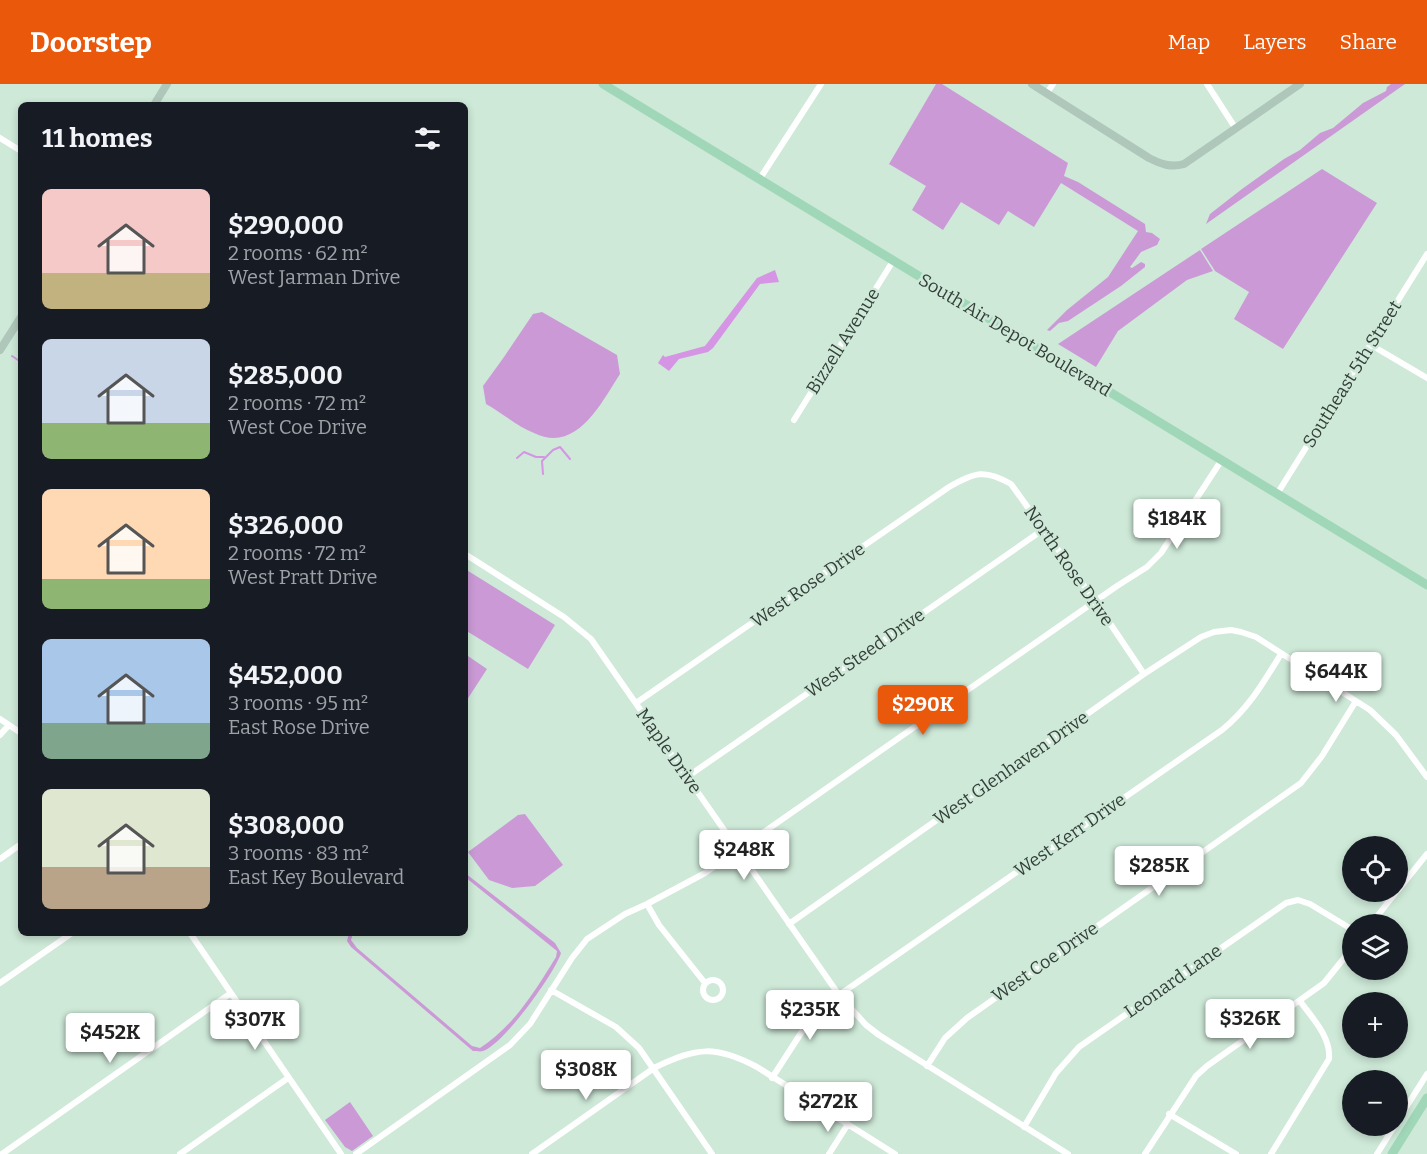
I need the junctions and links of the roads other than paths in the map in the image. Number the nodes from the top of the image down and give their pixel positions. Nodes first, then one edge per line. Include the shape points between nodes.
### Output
1 (167, 84) edge
2 (603, 84) edge
3 (820, 84) edge
4 (1032, 84) edge
5 (1053, 84) edge
6 (1207, 84) edge
7 (1300, 84) edge
8 (1047, 93) junction
9 (156, 102) edge
10 (1236, 129) junction
11 (0, 138) edge
12 (18, 149) edge
13 (759, 180) junction
14 (1427, 254) edge
15 (892, 261) junction
16 (18, 322) edge
17 (1371, 345) junction
18 (0, 350) edge
19 (1427, 378) edge
20 (794, 420) dead end
21 (1221, 461) junction
22 (983, 473) joint
23 (1277, 494) junction
24 (1044, 529) junction
25 (468, 556) edge
26 (1427, 585) edge
27 (1095, 601) junction
28 (1281, 654) junction
29 (1144, 674) junction
30 (1356, 701) junction
31 (636, 703) junction
32 (0, 719) edge
33 (9, 725) junction
34 (18, 731) edge
35 (0, 735) edge
36 (687, 777) junction
37 (1427, 777) edge
38 (18, 846) edge
39 (737, 850) junction
40 (1427, 854) edge
41 (0, 859) edge
42 (1408, 878) edge
43 (1389, 902) edge
44 (647, 904) junction
45 (1379, 914) edge
46 (1342, 923) edge
47 (789, 924) junction
48 (68, 936) edge
49 (191, 936) edge
50 (1342, 961) edge
51 (0, 983) edge
52 (705, 983) dead end
53 (551, 990) junction
54 (231, 993) junction
55 (839, 995) junction
56 (1300, 1001) junction
57 (927, 1066) junction
58 (654, 1068) junction
59 (1427, 1074) edge
60 (288, 1078) junction
61 (772, 1078) junction
62 (1427, 1098) edge
63 (1408, 1104) edge
64 (1169, 1114) junction
65 (848, 1124) junction
66 (1024, 1127) junction
67 (1388, 1136) edge
68 (711, 1153) edge
69 (2, 1154) edge
70 (180, 1154) edge
71 (341, 1154) edge
72 (356, 1154) edge
73 (532, 1154) edge
74 (829, 1154) edge
75 (895, 1154) edge
76 (1068, 1154) edge
77 (1145, 1154) edge
78 (1236, 1154) edge
79 (1270, 1154) edge
80 (1377, 1154) edge
81 (1392, 1154) edge

1 - 9 street
2 - 13 main road, South Air Depot Boulevard
3 - 13 street
4 - 8 street
5 - 8 street
6 - 10 street
7 - 10 street
8 - 10 street via 1149,158 1175,167
11 - 12 street
13 - 15 main road, South Air Depot Boulevard
14 - 17 street, Southeast 5th Street
15 - 20 street, Bizzell Avenue
15 - 21 main road, South Air Depot Boulevard
16 - 18 street
17 - 19 street
17 - 23 street, Southeast 5th Street
21 - 23 main road, South Air Depot Boulevard
21 - 27 street via 1161,553 1147,567
22 - 24 street, North Rose Drive via 1011,484
22 - 31 street, West Rose Drive via 949,487
23 - 26 main road, South Air Depot Boulevard
24 - 27 street, North Rose Drive
24 - 36 street, West Steed Drive
25 - 31 street, Maple Drive via 581,630
27 - 29 street, North Rose Drive
27 - 39 street
28 - 29 street, West Glenhaven Drive via 1241,632 1214,632
28 - 30 street
28 - 55 street, West Kerr Drive via 1251,703 1228,725
29 - 47 street, West Glenhaven Drive
30 - 37 street via 1396,735
30 - 57 street, West Coe Drive via 1301,783 967,1018 945,1038
31 - 36 street, Maple Drive
32 - 33 street
33 - 34 street
33 - 35 street
36 - 39 street, Maple Drive
38 - 41 street
39 - 44 street via 705,873
39 - 47 street, Maple Drive
40 - 42 street
43 - 45 street
44 - 52 street via 659,926
44 - 53 street via 587,939
46 - 66 street, Leonard Lane via 1310,904 1298,900 1286,903 1079,1047 1056,1073
47 - 55 street, Maple Drive
48 - 51 street
49 - 54 street
50 - 56 street via 1324,983
53 - 58 street via 615,1027
53 - 72 street via 530,1024 510,1045
54 - 60 street
54 - 69 street
55 - 57 street, Maple Drive via 866,1025
55 - 61 street, West Kerr Drive via 803,1030
56 - 64 street via 1207,1066
56 - 79 street via 1330,1047 1329,1059
57 - 66 street, Maple Drive
58 - 61 street via 703,1050 738,1057
58 - 68 street
58 - 73 street
59 - 63 street
60 - 70 street
60 - 71 street
61 - 65 street
62 - 81 main road
64 - 77 street
64 - 78 street
65 - 74 street
65 - 75 street
66 - 76 street, Maple Drive
67 - 80 street

